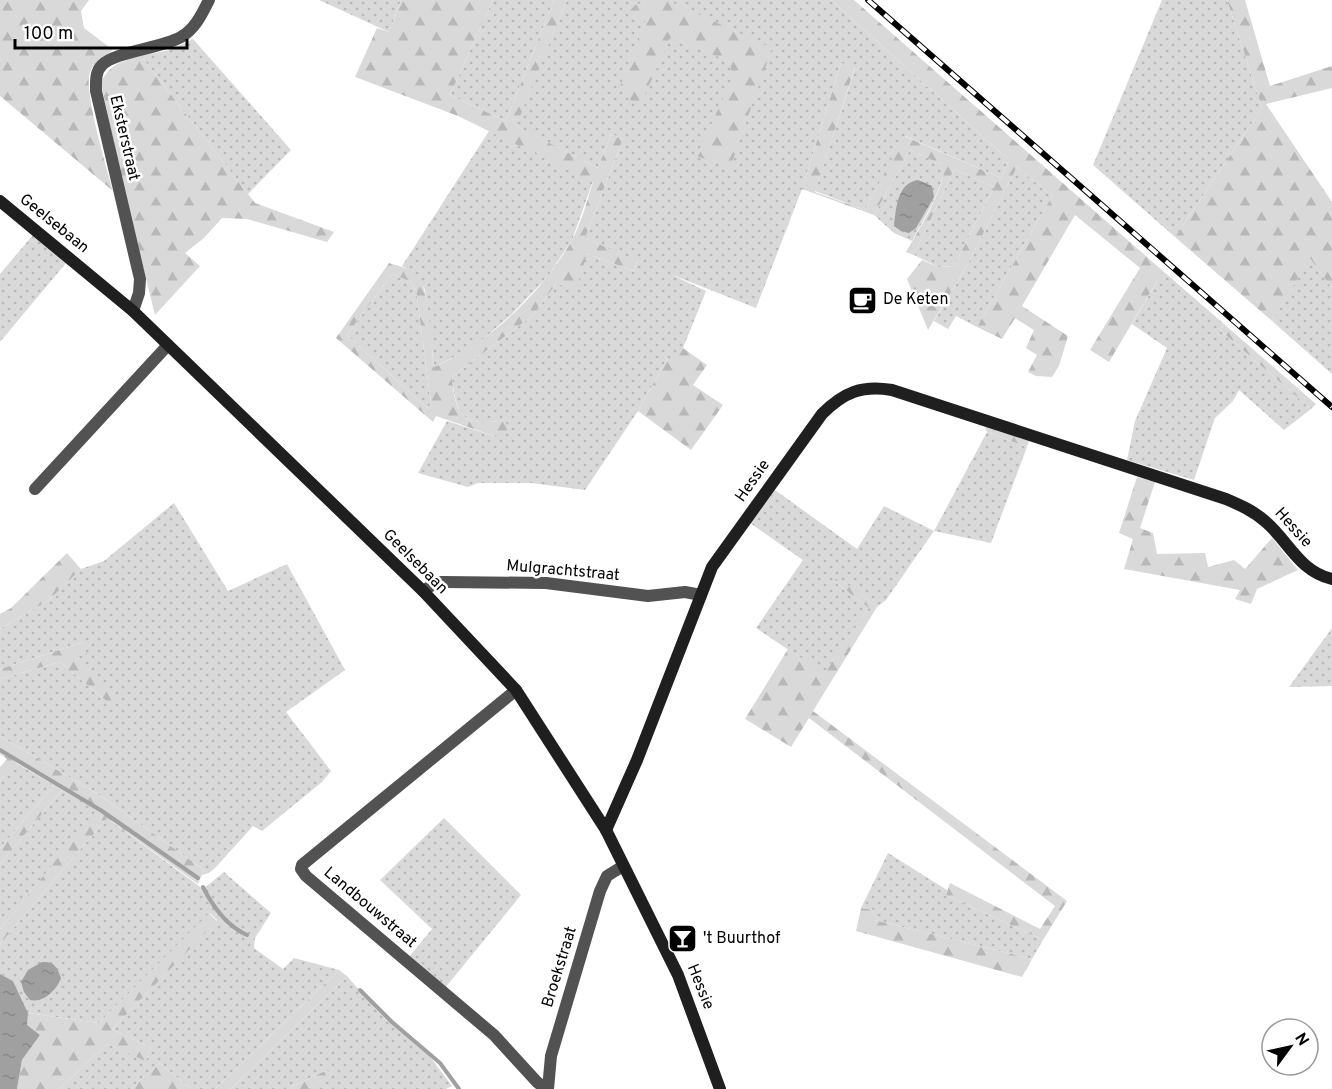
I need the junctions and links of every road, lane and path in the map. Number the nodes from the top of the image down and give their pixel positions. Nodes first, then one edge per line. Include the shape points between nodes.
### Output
1 (209, 0) edge
2 (0, 201) edge
3 (133, 311) junction
4 (168, 345) junction
5 (35, 489) dead end
6 (1332, 579) edge
7 (423, 591) junction
8 (701, 595) junction
9 (516, 690) junction
10 (606, 830) junction
11 (623, 866) junction
12 (547, 1089) edge
13 (720, 1089) edge

1 - 3 street, Eksterstraat via 191,30 181,37 113,57 96,75 96,91 140,279
2 - 3 street, Geelsebaan
3 - 4 street, Geelsebaan
4 - 5 street
4 - 7 street, Geelsebaan
6 - 8 street, Hessie via 1297,559 1279,534 1256,514 1226,499 876,387 852,392 822,414 712,567
7 - 8 street, Mulgrachtstraat via 437,582 546,583 648,596 686,592
7 - 9 street, Geelsebaan
8 - 10 street, Hessie
9 - 10 street, Geelsebaan
9 - 12 street, Landbouwstraat via 300,869 494,1035
10 - 11 street, Hessie
11 - 12 street, Broekstraat via 607,876 600,891 551,1056
11 - 13 street, Hessie via 678,975

